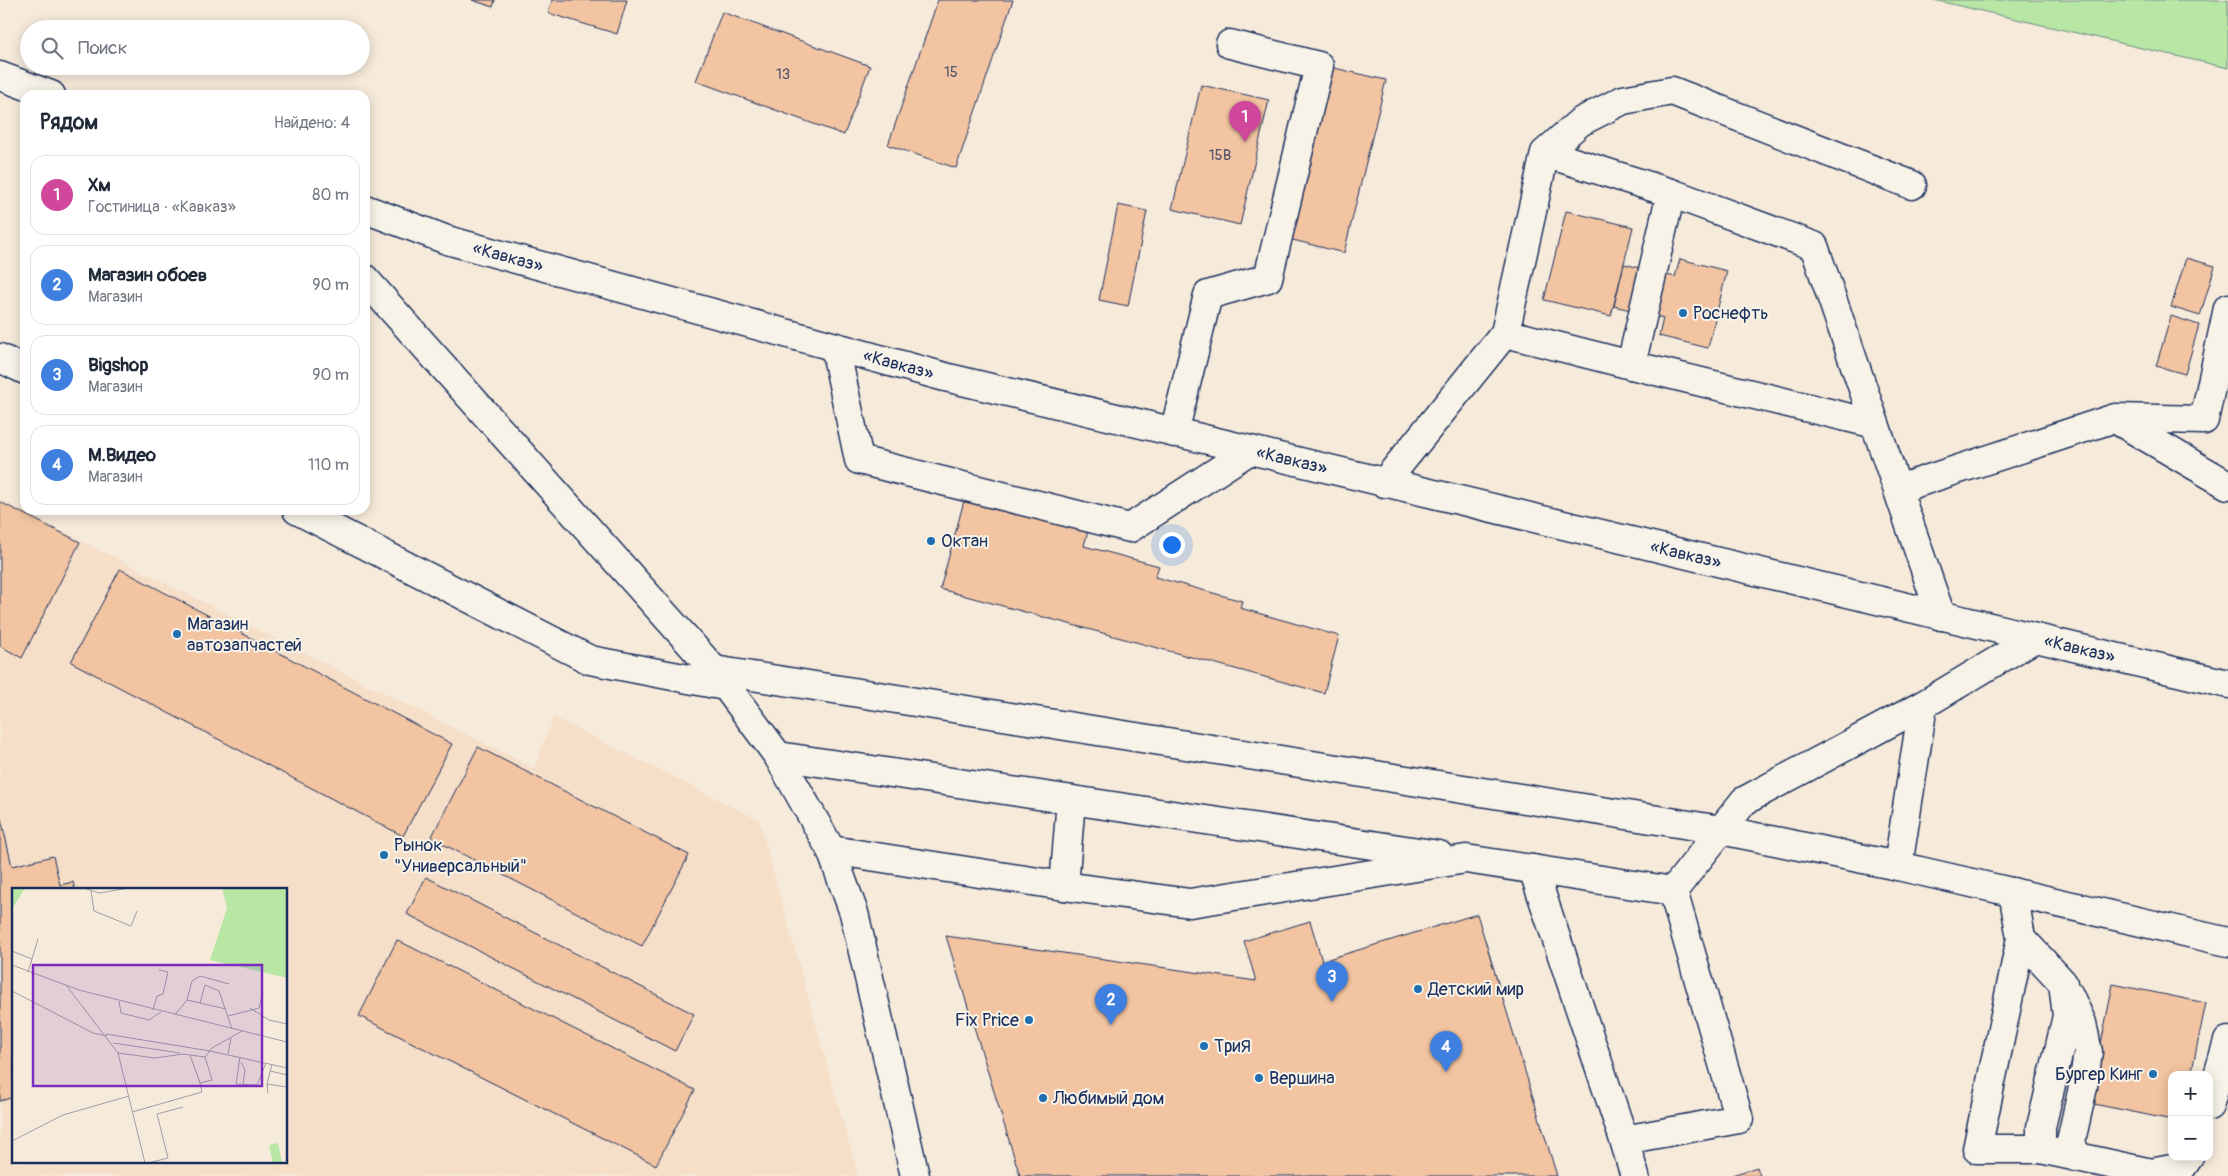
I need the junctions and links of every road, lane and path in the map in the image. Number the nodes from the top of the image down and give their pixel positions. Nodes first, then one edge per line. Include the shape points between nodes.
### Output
1 (1230, 44) dead end
2 (0, 76) edge
3 (38, 90) edge
4 (1545, 153) junction
5 (1912, 184) dead end
6 (1671, 193) junction
7 (370, 211) edge
8 (370, 285) edge
9 (2228, 308) edge
10 (1505, 334) junction
11 (835, 347) junction
12 (0, 358) edge
13 (1631, 365) junction
14 (20, 368) edge
15 (2115, 418) junction
16 (1875, 424) junction
17 (1174, 433) junction
18 (1250, 450) junction
19 (1384, 483) junction
20 (2228, 484) edge
21 (1898, 489) junction
22 (307, 515) edge
23 (1941, 616) junction
24 (2035, 638) junction
25 (720, 678) junction
26 (2228, 684) edge
27 (1923, 705) junction
28 (778, 756) junction
29 (1071, 800) junction
30 (1721, 830) junction
31 (830, 850) junction
32 (1466, 859) junction
33 (1898, 866) junction
34 (1533, 869) junction
35 (1064, 886) junction
36 (1673, 891) junction
37 (2013, 892) junction
38 (2022, 938) junction
39 (2228, 942) edge
40 (2063, 983) junction
41 (2228, 1041) edge
42 (2213, 1092) edge
43 (1624, 1140) junction
44 (2041, 1150) junction
45 (2076, 1157) junction
46 (2186, 1161) edge
47 (915, 1176) edge
48 (1634, 1176) edge

1 - 17 main road via 1319,66 1268,278 1208,295
2 - 3 main road
4 - 5 main road via 1580,122 1623,100 1672,91
4 - 6 main road
4 - 10 main road
6 - 13 main road
6 - 16 main road via 1814,246
7 - 11 main road, «Кавказ» via 447,240
8 - 25 main road
9 - 15 main road via 2204,420
10 - 13 main road
10 - 19 main road
11 - 17 main road, «Кавказ»
11 - 18 main road via 859,460 1130,528
12 - 14 main road
13 - 16 main road
15 - 20 main road
15 - 21 main road
16 - 21 main road
17 - 18 main road, «Кавказ»
18 - 19 main road, «Кавказ»
19 - 23 main road, «Кавказ»
21 - 23 main road
22 - 25 main road via 590,660
23 - 24 main road, «Кавказ»
24 - 26 main road, «Кавказ»
24 - 27 main road
25 - 28 main road
25 - 30 main road
27 - 30 main road via 1744,800
27 - 33 main road
28 - 29 main road
28 - 31 main road
29 - 32 main road
29 - 35 main road
30 - 33 main road
30 - 36 main road
31 - 35 main road
31 - 47 main road via 854,913
32 - 34 main road
32 - 35 main road via 1190,903
33 - 37 main road
34 - 36 main road
34 - 43 main road
36 - 43 main road via 1739,1119
37 - 38 main road
37 - 39 main road
38 - 40 main road
38 - 44 main road via 1976,1150
40 - 44 main road via 2067,1016 2040,1127
40 - 45 main road via 2082,1023 2088,1052 2071,1140
41 - 42 main road
43 - 48 main road
44 - 45 main road
45 - 46 main road via 2151,1173 2182,1167

